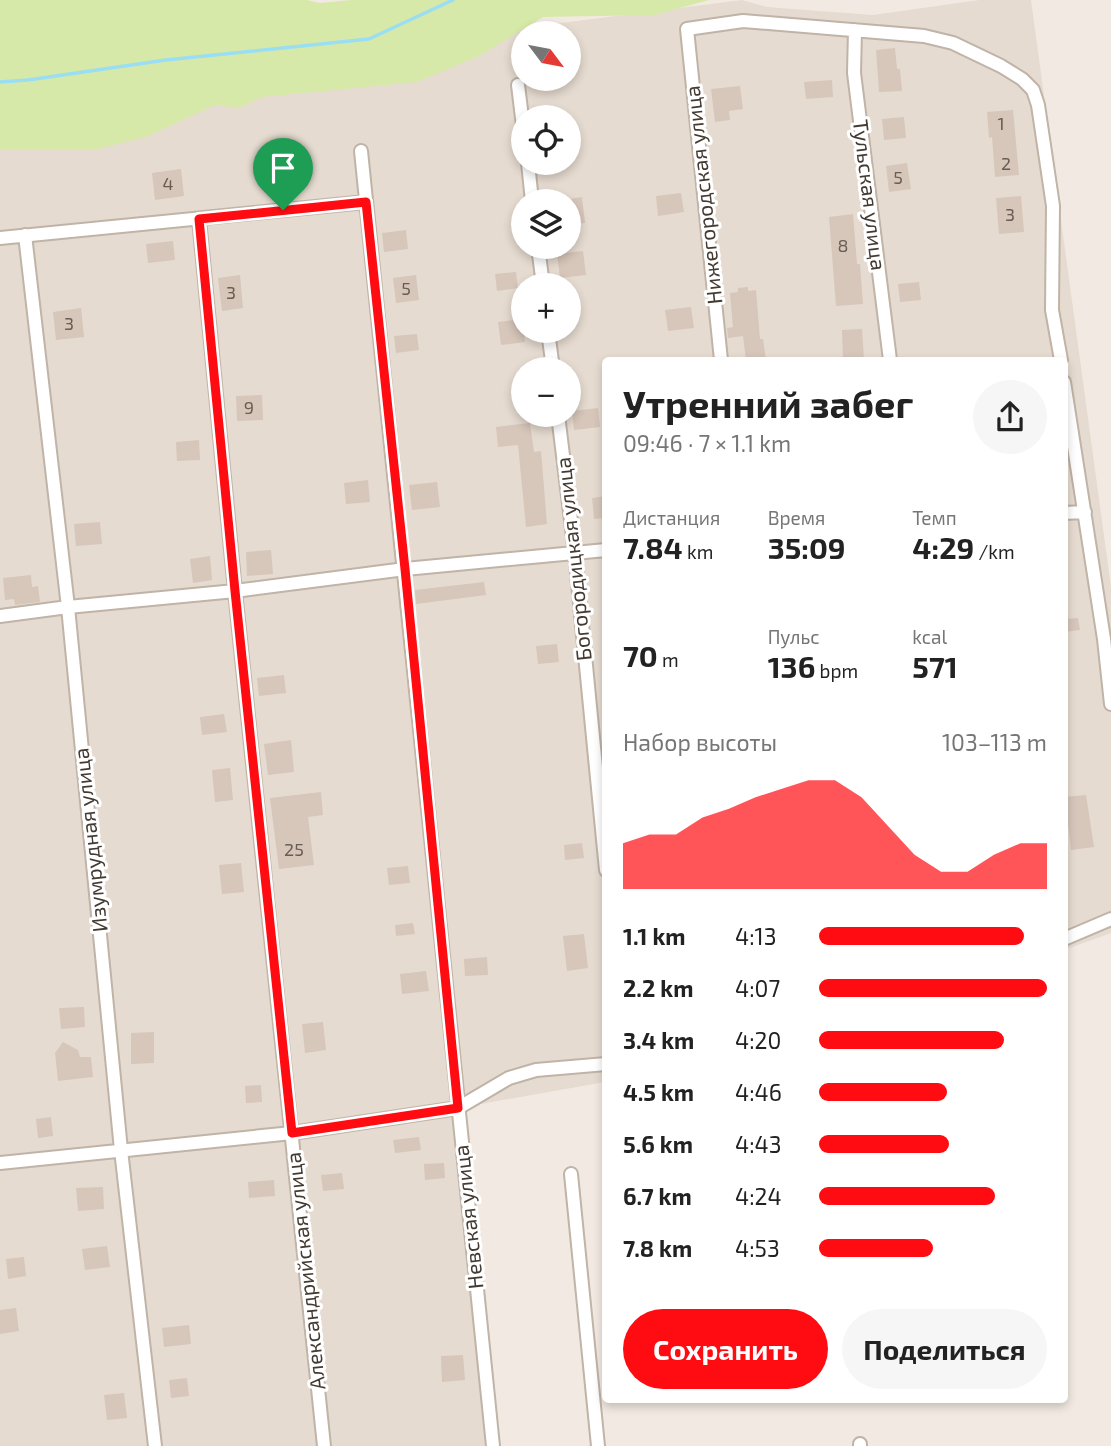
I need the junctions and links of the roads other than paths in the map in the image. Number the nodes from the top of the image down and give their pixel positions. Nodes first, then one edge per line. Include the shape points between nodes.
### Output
1 (855, 30) junction
2 (361, 152) dead end
3 (366, 202) junction
4 (199, 219) junction
5 (25, 235) junction
6 (0, 238) edge
7 (722, 357) edge
8 (890, 357) edge
9 (1060, 357) edge
10 (1068, 407) edge
11 (559, 427) edge
12 (1085, 512) junction
13 (1068, 513) edge
14 (602, 550) edge
15 (575, 553) junction
16 (405, 569) junction
17 (235, 591) junction
18 (68, 607) junction
19 (0, 616) edge
20 (1111, 704) edge
21 (602, 829) edge
22 (1111, 919) edge
23 (1068, 937) edge
24 (602, 1064) edge
25 (458, 1108) junction
26 (292, 1133) junction
27 (121, 1150) junction
28 (0, 1163) edge
29 (571, 1174) dead end
30 (155, 1446) edge
31 (324, 1446) edge
32 (493, 1446) edge
33 (598, 1446) edge

1 - 7 street, Нижегородская улица via 743,21 687,29
1 - 8 street, Тульская улица via 854,73
1 - 9 street via 953,43 1001,66 1033,90 1053,206 1052,310
2 - 3 street, Невская улица
3 - 4 street
3 - 16 street, Невская улица
4 - 5 street
4 - 17 street, Александрийская улица
5 - 6 street
5 - 18 street, Изумрудная улица
10 - 12 street
11 - 15 street, Богородицкая улица
12 - 13 street
12 - 20 street
14 - 15 street
15 - 16 street
15 - 21 street, Богородицкая улица
16 - 17 street
16 - 25 street, Невская улица
17 - 18 street
17 - 26 street, Александрийская улица
18 - 19 street
18 - 27 street, Изумрудная улица
22 - 23 street
24 - 25 street via 537,1070 509,1078
25 - 26 street
25 - 32 street, Невская улица
26 - 27 street
26 - 31 street, Александрийская улица
27 - 28 street
27 - 30 street, Изумрудная улица
29 - 33 street

